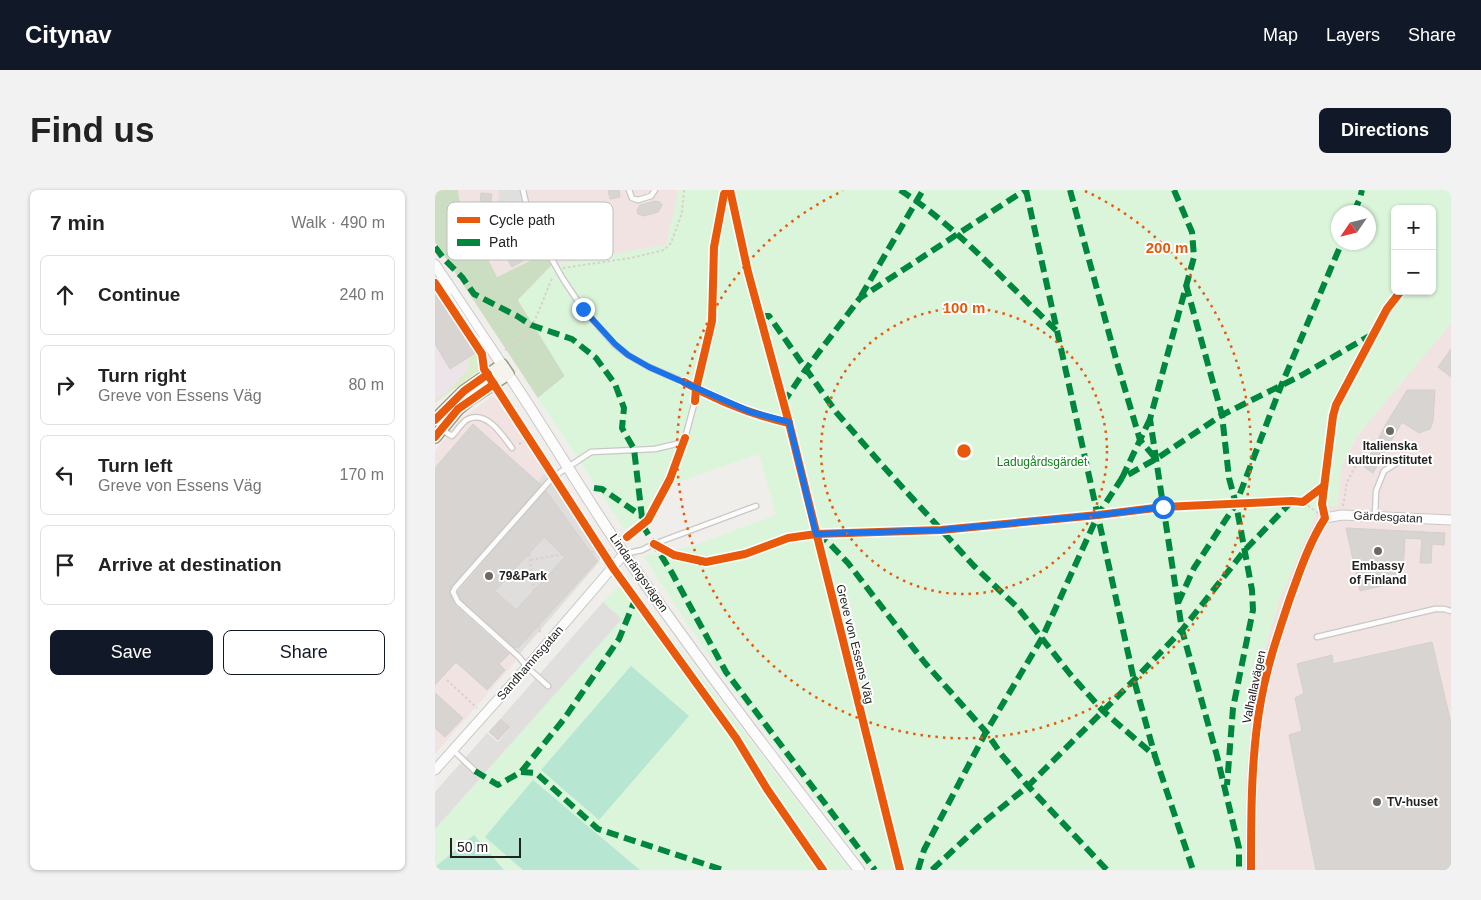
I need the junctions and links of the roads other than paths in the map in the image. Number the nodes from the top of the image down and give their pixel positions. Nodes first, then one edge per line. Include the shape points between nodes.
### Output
1 (629, 190) edge
2 (655, 190) edge
3 (553, 260) edge
4 (435, 265) edge
5 (505, 369) junction
6 (437, 429) edge
7 (512, 448) dead end
8 (1406, 457) dead end
9 (567, 468) junction
10 (756, 506) dead end
11 (1375, 516) junction
12 (1325, 518) joint
13 (1451, 520) edge
14 (624, 554) junction
15 (1451, 611) edge
16 (1317, 637) dead end
17 (527, 667) junction
18 (548, 686) dead end
19 (453, 750) junction
20 (435, 770) edge
21 (475, 771) dead end
22 (859, 870) edge
23 (1251, 870) edge

1 - 2 lane via 632,198 637,200 651,196
3 - 9 lane via 583,309 615,344 649,367 684,382 693,390 695,401 685,438 680,443 655,449 591,452
4 - 5 street, Lindarängsvägen
5 - 6 main road
5 - 9 street, Lindarängsvägen
6 - 7 lane via 452,436 468,419 479,417 495,425
8 - 11 lane via 1384,471 1376,491
9 - 14 street, Lindarängsvägen
9 - 17 lane via 550,480 453,592 458,602 519,656
10 - 14 lane
11 - 12 street, Gärdesgatan
11 - 13 street, Gärdesgatan
12 - 23 street, Valhallavägen via 1295,585 1261,699 1254,758
14 - 17 street, Sandhamnsgatan
14 - 22 street, Lindarängsvägen via 713,678
15 - 16 lane via 1435,609
17 - 18 lane
17 - 19 street, Sandhamnsgatan
19 - 20 street, Sandhamnsgatan
19 - 21 lane

